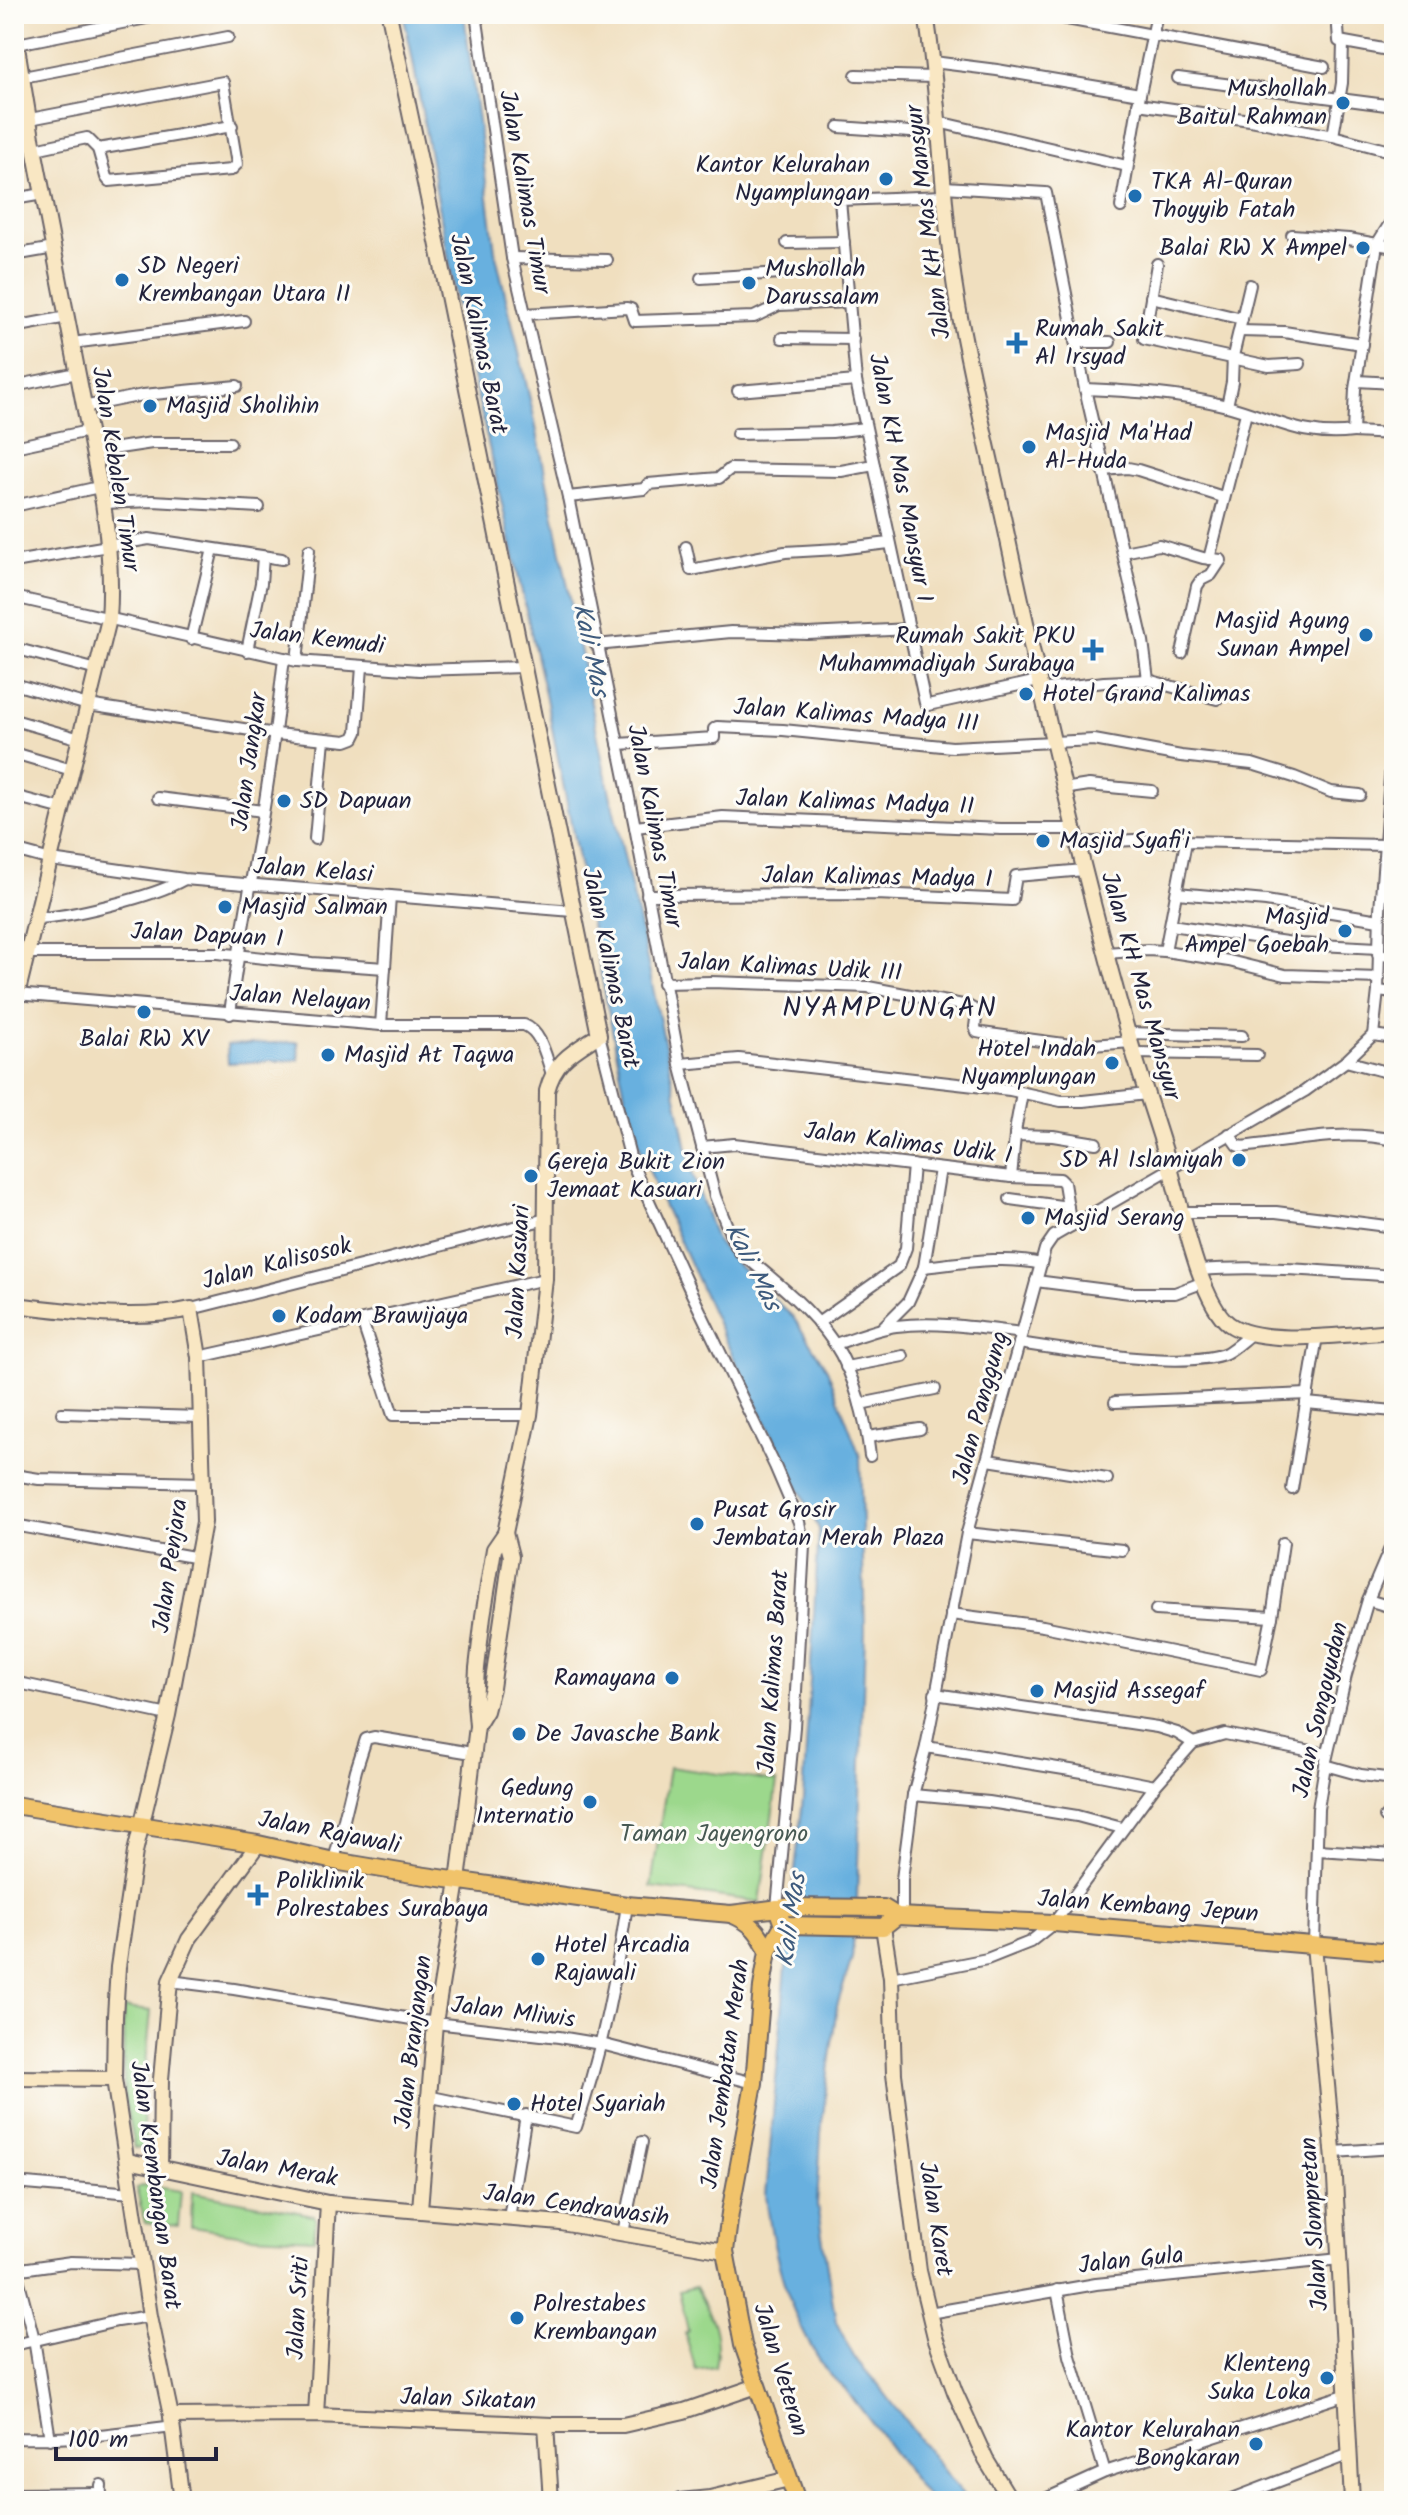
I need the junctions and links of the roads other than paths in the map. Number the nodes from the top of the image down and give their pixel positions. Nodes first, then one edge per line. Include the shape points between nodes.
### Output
1 (167, 14) edge
2 (389, 14) edge
3 (476, 14) edge
4 (926, 14) edge
5 (1040, 14) edge
6 (1157, 14) edge
7 (1337, 14) edge
8 (1153, 34) junction
9 (15, 37) edge
10 (228, 37) dead end
11 (1343, 42) junction
12 (1394, 51) edge
13 (1324, 67) dead end
14 (933, 70) junction
15 (856, 75) dead end
16 (1178, 78) dead end
17 (20, 84) edge
18 (1339, 98) junction
19 (1139, 99) junction
20 (1394, 106) edge
21 (30, 119) junction
22 (232, 126) junction
23 (839, 127) dead end
24 (939, 128) junction
25 (1333, 136) junction
26 (14, 141) edge
27 (34, 144) junction
28 (98, 149) junction
29 (1394, 152) edge
30 (1127, 166) junction
31 (944, 191) junction
32 (43, 194) junction
33 (14, 199) edge
34 (1121, 207) dead end
35 (1394, 217) edge
36 (1292, 235) dead end
37 (844, 242) junction
38 (787, 243) dead end
39 (1377, 244) junction
40 (1394, 247) edge
41 (54, 248) junction
42 (14, 255) edge
43 (512, 258) junction
44 (607, 260) dead end
45 (1157, 264) dead end
46 (846, 269) junction
47 (701, 278) dead end
48 (1250, 285) dead end
49 (1151, 297) junction
50 (850, 302) junction
51 (525, 314) junction
52 (67, 317) junction
53 (1242, 319) junction
54 (244, 321) dead end
55 (14, 327) edge
56 (1239, 331) junction
57 (782, 338) dead end
58 (853, 339) junction
59 (1075, 342) junction
60 (1110, 342) dead end
61 (72, 343) junction
62 (1362, 344) junction
63 (1233, 356) junction
64 (1300, 364) dead end
65 (77, 373) junction
66 (856, 381) junction
67 (1357, 381) junction
68 (1394, 383) edge
69 (14, 386) edge
70 (237, 386) dead end
71 (1085, 389) junction
72 (738, 391) dead end
73 (1227, 406) junction
74 (83, 407) junction
75 (1246, 413) junction
76 (865, 428) junction
77 (88, 431) junction
78 (1353, 432) junction
79 (737, 434) dead end
80 (1394, 434) edge
81 (230, 443) dead end
82 (14, 447) edge
83 (92, 452) junction
84 (874, 465) junction
85 (1103, 470) junction
86 (99, 487) junction
87 (568, 497) junction
88 (1223, 497) junction
89 (103, 503) junction
90 (14, 506) edge
91 (259, 507) dead end
92 (889, 543) junction
93 (110, 546) junction
94 (686, 547) dead end
95 (213, 549) junction
96 (309, 550) dead end
97 (1123, 552) junction
98 (263, 557) junction
99 (282, 559) dead end
100 (1209, 559) junction
101 (14, 562) edge
102 (14, 597) edge
103 (109, 619) junction
104 (910, 629) junction
105 (191, 639) junction
106 (596, 645) junction
107 (14, 648) edge
108 (247, 651) junction
109 (1182, 653) dead end
110 (284, 658) junction
111 (297, 661) junction
112 (362, 667) junction
113 (523, 667) junction
114 (97, 670) junction
115 (1148, 680) junction
116 (14, 684) edge
117 (1039, 686) junction
118 (1217, 699) dead end
119 (88, 705) junction
120 (14, 720) edge
121 (1394, 724) edge
122 (276, 734) junction
123 (80, 739) junction
124 (324, 739) junction
125 (1052, 742) junction
126 (618, 744) junction
127 (14, 753) edge
128 (72, 770) junction
129 (1063, 789) junction
130 (1152, 791) dead end
131 (1360, 795) dead end
132 (14, 796) edge
133 (158, 798) dead end
134 (63, 809) junction
135 (263, 811) junction
136 (1391, 815) edge
137 (635, 827) junction
138 (1075, 836) junction
139 (315, 839) dead end
140 (1186, 842) junction
141 (1386, 845) junction
142 (14, 850) edge
143 (51, 860) junction
144 (1084, 870) junction
145 (1389, 870) edge
146 (184, 879) junction
147 (249, 886) junction
148 (1177, 893) junction
149 (647, 895) junction
150 (390, 896) junction
151 (573, 911) junction
152 (1394, 913) edge
153 (1380, 915) junction
154 (35, 918) junction
155 (1171, 925) junction
156 (1165, 951) junction
157 (1378, 951) junction
158 (27, 953) junction
159 (1106, 953) junction
160 (237, 954) junction
161 (1394, 957) edge
162 (385, 968) junction
163 (1379, 978) junction
164 (663, 983) junction
165 (1378, 991) junction
166 (1394, 993) edge
167 (15, 1000) edge
168 (230, 1014) junction
169 (381, 1025) junction
170 (599, 1035) junction
171 (1373, 1035) junction
172 (1242, 1036) dead end
173 (1394, 1038) edge
174 (1131, 1042) junction
175 (1257, 1055) dead end
176 (1346, 1061) junction
177 (680, 1064) junction
178 (552, 1074) junction
179 (1394, 1074) edge
180 (1022, 1093) junction
181 (1147, 1094) junction
182 (1229, 1134) junction
183 (1015, 1135) junction
184 (1394, 1140) edge
185 (1096, 1143) dead end
186 (702, 1147) junction
187 (913, 1165) junction
188 (940, 1169) junction
189 (1171, 1170) junction
190 (1011, 1177) junction
191 (1010, 1199) dead end
192 (1068, 1207) junction
193 (1182, 1212) junction
194 (546, 1219) junction
195 (1071, 1226) junction
196 (1394, 1227) edge
197 (1041, 1264) junction
198 (924, 1267) junction
199 (1202, 1276) junction
200 (1394, 1276) edge
201 (545, 1279) junction
202 (1036, 1281) junction
203 (14, 1305) edge
204 (191, 1309) junction
205 (362, 1321) junction
206 (818, 1323) junction
207 (880, 1329) junction
208 (1394, 1331) edge
209 (1251, 1334) junction
210 (1317, 1336) junction
211 (1021, 1338) junction
212 (835, 1344) junction
213 (903, 1356) dead end
214 (199, 1357) junction
215 (846, 1367) junction
216 (935, 1389) dead end
217 (1307, 1398) junction
218 (1115, 1402) dead end
219 (860, 1404) junction
220 (1394, 1411) edge
221 (62, 1413) dead end
222 (530, 1415) junction
223 (201, 1417) junction
224 (920, 1429) dead end
225 (868, 1437) junction
226 (870, 1456) dead end
227 (988, 1460) junction
228 (14, 1475) edge
229 (1107, 1479) dead end
230 (204, 1483) junction
231 (1292, 1489) dead end
232 (14, 1525) edge
233 (967, 1533) junction
234 (1394, 1539) edge
235 (1283, 1543) dead end
236 (1122, 1550) dead end
237 (199, 1558) junction
238 (1368, 1600) junction
239 (1394, 1608) edge
240 (1156, 1610) dead end
241 (951, 1614) junction
242 (1272, 1617) junction
243 (14, 1682) edge
244 (935, 1694) junction
245 (168, 1715) junction
246 (1193, 1743) junction
247 (926, 1747) junction
248 (472, 1753) junction
249 (1326, 1760) junction
250 (1394, 1779) edge
251 (1155, 1786) junction
252 (913, 1795) junction
253 (14, 1805) edge
254 (141, 1826) junction
255 (1122, 1828) junction
256 (258, 1844) junction
257 (1318, 1850) junction
258 (1394, 1855) edge
259 (334, 1861) junction
260 (458, 1881) junction
261 (627, 1905) junction
262 (782, 1908) junction
263 (731, 1914) junction
264 (900, 1916) junction
265 (1054, 1923) junction
266 (785, 1925) junction
267 (883, 1927) junction
268 (1314, 1945) junction
269 (768, 1951) junction
270 (1394, 1952) edge
271 (891, 1978) junction
272 (170, 1981) junction
273 (435, 2023) junction
274 (601, 2044) junction
275 (14, 2078) edge
276 (114, 2079) junction
277 (754, 2083) junction
278 (427, 2096) junction
279 (526, 2115) junction
280 (642, 2142) dead end
281 (1394, 2148) edge
282 (1334, 2152) junction
283 (128, 2161) junction
284 (160, 2169) junction
285 (14, 2183) edge
286 (132, 2193) junction
287 (328, 2203) junction
288 (420, 2209) junction
289 (509, 2218) junction
290 (623, 2233) junction
291 (725, 2251) junction
292 (1340, 2259) junction
293 (142, 2264) junction
294 (15, 2268) edge
295 (1057, 2290) junction
296 (929, 2313) junction
297 (150, 2316) junction
298 (34, 2339) junction
299 (14, 2345) edge
300 (757, 2386) junction
301 (1348, 2394) junction
302 (316, 2415) junction
303 (172, 2421) junction
304 (546, 2425) junction
305 (14, 2438) edge
306 (50, 2439) junction
307 (1350, 2454) junction
308 (1105, 2472) junction
309 (789, 2479) junction
310 (101, 2493) edge
311 (14, 2494) edge
312 (182, 2501) edge
313 (551, 2501) edge
314 (680, 2501) edge
315 (797, 2501) edge
316 (1011, 2501) edge
317 (1041, 2501) edge
318 (1227, 2501) edge
319 (1352, 2501) edge

1 - 9 street
2 - 113 street, Jalan Kalimas Barat
3 - 43 street, Jalan Kalimas Timur
4 - 14 street, Jalan KH Mas Mansyur
5 - 8 street
6 - 8 street
7 - 11 street via 1338,38
8 - 13 street
8 - 19 street
9 - 17 street, Jalan Kebalen Timur
10 - 17 street
11 - 12 street
11 - 18 street
14 - 15 street
14 - 19 street via 997,70
14 - 24 street, Jalan KH Mas Mansyur
16 - 18 street
17 - 21 street, Jalan Kebalen Timur
18 - 20 street
18 - 25 street
19 - 25 street
19 - 30 street
21 - 22 street via 223,82
21 - 27 street, Jalan Kebalen Timur
22 - 28 street
22 - 28 street via 235,168 107,179
23 - 24 street
24 - 30 street
24 - 31 street, Jalan KH Mas Mansyur
25 - 29 street
26 - 27 street
27 - 28 street via 87,138
27 - 32 street, Jalan Kebalen Timur
30 - 34 street
31 - 37 street, Jalan KH Mas Mansyur I via 840,199
31 - 59 street via 1046,193
31 - 117 street, Jalan KH Mas Mansyur via 959,315
32 - 33 street
32 - 41 street, Jalan Kebalen Timur
35 - 39 street
36 - 39 street
37 - 38 street
37 - 46 street, Jalan KH Mas Mansyur I
39 - 40 street
39 - 62 street
41 - 42 street
41 - 52 street, Jalan Kebalen Timur
43 - 44 street
43 - 51 street, Jalan Kalimas Timur
45 - 49 street
46 - 47 street
46 - 50 street, Jalan KH Mas Mansyur I
48 - 53 street
49 - 53 street
49 - 63 street via 1143,337
50 - 51 street via 779,305 754,317 635,321 627,308
50 - 58 street, Jalan KH Mas Mansyur I
51 - 87 street, Jalan Kalimas Timur
52 - 55 street
52 - 61 street, Jalan Kebalen Timur
53 - 56 street
54 - 61 street
56 - 62 street
56 - 63 street
57 - 58 street
58 - 66 street, Jalan KH Mas Mansyur I
59 - 60 street
59 - 71 street
61 - 65 street, Jalan Kebalen Timur
62 - 67 street
63 - 64 street via 1269,366
63 - 73 street
65 - 69 street
65 - 74 street, Jalan Kebalen Timur
66 - 72 street
66 - 76 street, Jalan KH Mas Mansyur I
67 - 68 street
67 - 78 street
70 - 74 street
71 - 73 street via 1161,394
71 - 85 street
73 - 75 street
74 - 77 street, Jalan Kebalen Timur
75 - 78 street via 1299,431
75 - 88 street
76 - 79 street
76 - 84 street, Jalan KH Mas Mansyur I
77 - 82 street
77 - 83 street, Jalan Kebalen Timur
78 - 80 street
81 - 83 street via 152,443
83 - 86 street, Jalan Kebalen Timur
84 - 87 street via 841,471 730,469 719,478
84 - 92 street, Jalan KH Mas Mansyur I
85 - 88 street via 1138,470
85 - 97 street
86 - 89 street, Jalan Kebalen Timur
86 - 90 street
87 - 106 street, Jalan Kalimas Timur
88 - 100 street
89 - 91 street
89 - 93 street, Jalan Kebalen Timur
92 - 94 street via 785,552 698,569 689,568
92 - 104 street, Jalan KH Mas Mansyur I
93 - 95 street via 149,539
93 - 101 street
93 - 103 street, Jalan Kebalen Timur
95 - 98 street
95 - 105 street
96 - 111 street
97 - 100 street via 1159,545
97 - 115 street
98 - 99 street
98 - 108 street
100 - 109 street via 1221,560 1197,586
102 - 103 street, Jalan Kemudi
103 - 105 street, Jalan Kemudi
103 - 114 street, Jalan Kebalen Timur
104 - 106 street via 731,632
104 - 117 street, Jalan KH Mas Mansyur I via 926,704
105 - 108 street, Jalan Kemudi
106 - 126 street, Jalan Kalimas Timur
107 - 114 street
108 - 110 street, Jalan Kemudi
110 - 111 street, Jalan Kemudi
110 - 122 street, Jalan Jangkar
111 - 112 street, Jalan Kemudi
112 - 113 street, Jalan Kemudi
112 - 124 street via 356,735 346,741
113 - 151 street, Jalan Kalimas Barat
114 - 119 street, Jalan Kebalen Timur
115 - 117 street
115 - 118 street
116 - 119 street
117 - 125 street, Jalan KH Mas Mansyur
119 - 122 street
119 - 123 street, Jalan Kebalen Timur
120 - 123 street
121 - 136 street
122 - 124 street
122 - 135 street, Jalan Jangkar
123 - 128 street, Jalan Kebalen Timur
124 - 139 street
125 - 126 street, Jalan Kalimas Madya III via 952,747 717,727 714,738
125 - 129 street, Jalan KH Mas Mansyur
125 - 131 street via 1094,740 1252,764 1331,792
126 - 137 street, Jalan Kalimas Timur
127 - 128 street
128 - 134 street, Jalan Kebalen Timur
129 - 130 street via 1089,785
129 - 138 street, Jalan KH Mas Mansyur
132 - 134 street
133 - 135 street
134 - 143 street, Jalan Kebalen Timur
135 - 147 street, Jalan Jangkar
136 - 141 street
137 - 138 street, Jalan Kalimas Madya II via 723,817
137 - 149 street, Jalan Kalimas Timur
138 - 140 street, Jalan Kalimas Madya II
138 - 144 street, Jalan KH Mas Mansyur
140 - 141 street, Jalan Kalimas Madya II
140 - 148 street
141 - 145 street
142 - 143 street, Jalan Kelasi
143 - 146 street, Jalan Kelasi
143 - 154 street, Jalan Kebalen Timur
144 - 149 street, Jalan Kalimas Madya I via 1016,876 1012,900 876,894
144 - 159 street, Jalan KH Mas Mansyur
145 - 153 street
146 - 147 street, Jalan Kelasi
146 - 154 street via 105,906
147 - 150 street, Jalan Kelasi
147 - 160 street, Jalan Jangkar
148 - 153 street
148 - 155 street
149 - 164 street, Jalan Kalimas Timur
150 - 151 street, Jalan Kelasi
150 - 162 street
151 - 170 street, Jalan Kalimas Barat
152 - 153 street
153 - 157 street
154 - 158 street, Jalan Kebalen Timur
155 - 156 street
155 - 157 street
156 - 159 street
156 - 163 street via 1285,975
157 - 161 street
157 - 163 street
158 - 160 street, Jalan Dapuan I
158 - 167 street, Jalan Kebalen Timur
159 - 174 street, Jalan KH Mas Mansyur
160 - 162 street, Jalan Dapuan I
160 - 168 street, Jalan Jangkar
162 - 169 street
163 - 165 street
164 - 174 street, Jalan Kalimas Udik III via 868,987 968,1006 977,1011 977,1032 1079,1046
164 - 177 street, Jalan Kalimas Timur
165 - 166 street
165 - 171 street
167 - 168 street, Jalan Nelayan
168 - 169 street, Jalan Nelayan
169 - 178 street, Jalan Nelayan via 524,1025 538,1038
170 - 178 street
170 - 262 street, Jalan Kalimas Barat via 632,1164 799,1522 804,1546
171 - 173 street
171 - 176 street, Jalan Panggung
172 - 174 street
174 - 175 street
174 - 181 street, Jalan KH Mas Mansyur
176 - 179 street
176 - 182 street, Jalan Panggung
177 - 180 street via 739,1059
177 - 186 street, Jalan Kalimas Timur
178 - 194 street, Jalan Kasuari via 546,1113
180 - 181 street via 1073,1102
180 - 183 street
181 - 189 street, Jalan KH Mas Mansyur
182 - 184 street via 1242,1147 1310,1137
182 - 189 street, Jalan Panggung
183 - 185 street
183 - 190 street
186 - 187 street, Jalan Kalimas Udik I via 734,1144
186 - 206 street, Jalan Kalimas Timur via 715,1196 740,1252
187 - 188 street, Jalan Kalimas Udik I
187 - 206 street via 906,1248 899,1266
188 - 190 street, Jalan Kalimas Udik I
188 - 198 street
189 - 193 street, Jalan KH Mas Mansyur
189 - 195 street, Jalan Panggung
190 - 192 street, Jalan Kalimas Udik I via 1060,1179
191 - 192 street
192 - 195 street, Jalan Kalimas Udik I
193 - 196 street via 1276,1212
193 - 199 street, Jalan KH Mas Mansyur
194 - 201 street, Jalan Kasuari
194 - 204 street, Jalan Kalisosok
195 - 197 street, Jalan Panggung via 1054,1236
197 - 198 street via 992,1261
197 - 202 street, Jalan Panggung
198 - 207 street via 908,1302
199 - 200 street via 1269,1268
199 - 202 street via 1175,1293
199 - 209 street, Jalan KH Mas Mansyur via 1223,1319
201 - 205 street
201 - 222 street, Jalan Kasuari
202 - 211 street, Jalan Panggung
203 - 204 street, Jalan Kalisosok via 116,1316
204 - 214 street, Jalan Penjara
205 - 214 street
205 - 222 street via 393,1415
206 - 212 street, Jalan Kalimas Timur
207 - 211 street via 943,1325
207 - 212 street
208 - 210 street
209 - 210 street
209 - 211 street via 1225,1353 1177,1359 1104,1354
210 - 217 street
211 - 227 street, Jalan Panggung
212 - 215 street, Jalan Kalimas Timur
213 - 215 street
214 - 223 street, Jalan Penjara
215 - 219 street, Jalan Kalimas Timur
216 - 219 street
217 - 218 street
217 - 220 street
217 - 231 street
219 - 225 street, Jalan Kalimas Timur
221 - 223 street
222 - 248 street, Jalan Kasuari via 505,1533 511,1556 492,1688
223 - 230 street, Jalan Penjara
224 - 225 street
225 - 226 street, Jalan Kalimas Timur
227 - 229 street
227 - 233 street, Jalan Panggung
228 - 230 street
230 - 237 street, Jalan Penjara
232 - 237 street
233 - 236 street
233 - 241 street, Jalan Panggung
234 - 238 street, Jalan Songoyudan
235 - 242 street
237 - 245 street, Jalan Penjara
238 - 239 street
238 - 249 street, Jalan Songoyudan
240 - 242 street
241 - 242 street via 1043,1626 1261,1670
241 - 244 street, Jalan Panggung
243 - 245 street
244 - 246 street via 1132,1722 1168,1730
244 - 247 street, Jalan Panggung
245 - 254 street, Jalan Penjara
246 - 249 street via 1225,1734
246 - 251 street
247 - 251 street
247 - 252 street, Jalan Panggung
248 - 259 street via 366,1739
248 - 260 street, Jalan Kasuari
249 - 250 street via 1378,1779
249 - 257 street, Jalan Songoyudan
251 - 255 street
252 - 255 street via 989,1802
252 - 264 street, Jalan Panggung
253 - 254 main road, Jalan Rajawali
254 - 256 main road, Jalan Rajawali
254 - 276 street, Jalan Krembangan Barat via 118,1967
255 - 265 street
256 - 259 main road, Jalan Rajawali
256 - 272 street via 189,1939
257 - 258 street
257 - 268 street, Jalan Songoyudan
259 - 260 main road, Jalan Rajawali
260 - 261 main road, Jalan Rajawali
260 - 273 street, Jalan Branjangan
261 - 263 main road, Jalan Rajawali
261 - 274 street
262 - 263 main road, Jalan Rajawali
262 - 264 main road, Jalan Kembang Jepun via 884,1908
262 - 266 main road
263 - 269 main road via 756,1929
264 - 265 main road, Jalan Kembang Jepun
264 - 267 main road
265 - 268 main road, Jalan Kembang Jepun
265 - 271 street via 1030,1942 987,1959
266 - 267 main road
266 - 269 main road, Jalan Jembatan Merah
267 - 271 street, Jalan Karet
268 - 270 main road, Jalan Kembang Jepun
268 - 282 street, Jalan Slompretan
269 - 277 main road, Jalan Jembatan Merah
271 - 296 street, Jalan Karet via 904,2164
272 - 273 street, Jalan Mliwis
272 - 284 street
273 - 274 street, Jalan Mliwis
273 - 278 street, Jalan Branjangan
274 - 277 street, Jalan Mliwis
274 - 279 street via 576,2127
275 - 276 street
276 - 283 street, Jalan Krembangan Barat
277 - 291 main road, Jalan Jembatan Merah
278 - 279 street
278 - 288 street, Jalan Branjangan
279 - 289 street
280 - 290 street
281 - 282 street
282 - 292 street, Jalan Slompretan
283 - 284 street, Jalan Merak
283 - 286 street, Jalan Krembangan Barat
284 - 287 street, Jalan Merak
285 - 286 street
286 - 293 street, Jalan Krembangan Barat
287 - 288 street, Jalan Merak
287 - 302 street, Jalan Sriti
288 - 289 street, Jalan Cendrawasih
289 - 290 street, Jalan Cendrawasih
290 - 291 street, Jalan Cendrawasih
291 - 300 main road, Jalan Veteran via 743,2345
292 - 295 street, Jalan Gula
292 - 301 street, Jalan Slompretan
293 - 294 street via 71,2262
293 - 297 street, Jalan Krembangan Barat
294 - 298 street
295 - 296 street, Jalan Gula
295 - 308 street via 1070,2356
296 - 316 street, Jalan Karet via 955,2392
297 - 298 street
297 - 303 street, Jalan Krembangan Barat
298 - 299 street
298 - 306 street
300 - 304 street, Jalan Sikatan via 623,2425
300 - 309 main road, Jalan Veteran
301 - 307 street, Jalan Slompretan
301 - 308 street
302 - 303 street, Jalan Sikatan
302 - 304 street, Jalan Sikatan
303 - 306 street via 102,2436
303 - 312 street, Jalan Krembangan Barat
304 - 313 street
305 - 306 street
307 - 318 street
307 - 319 street, Jalan Slompretan
308 - 317 street
309 - 314 street
309 - 315 main road, Jalan Veteran
310 - 311 street

